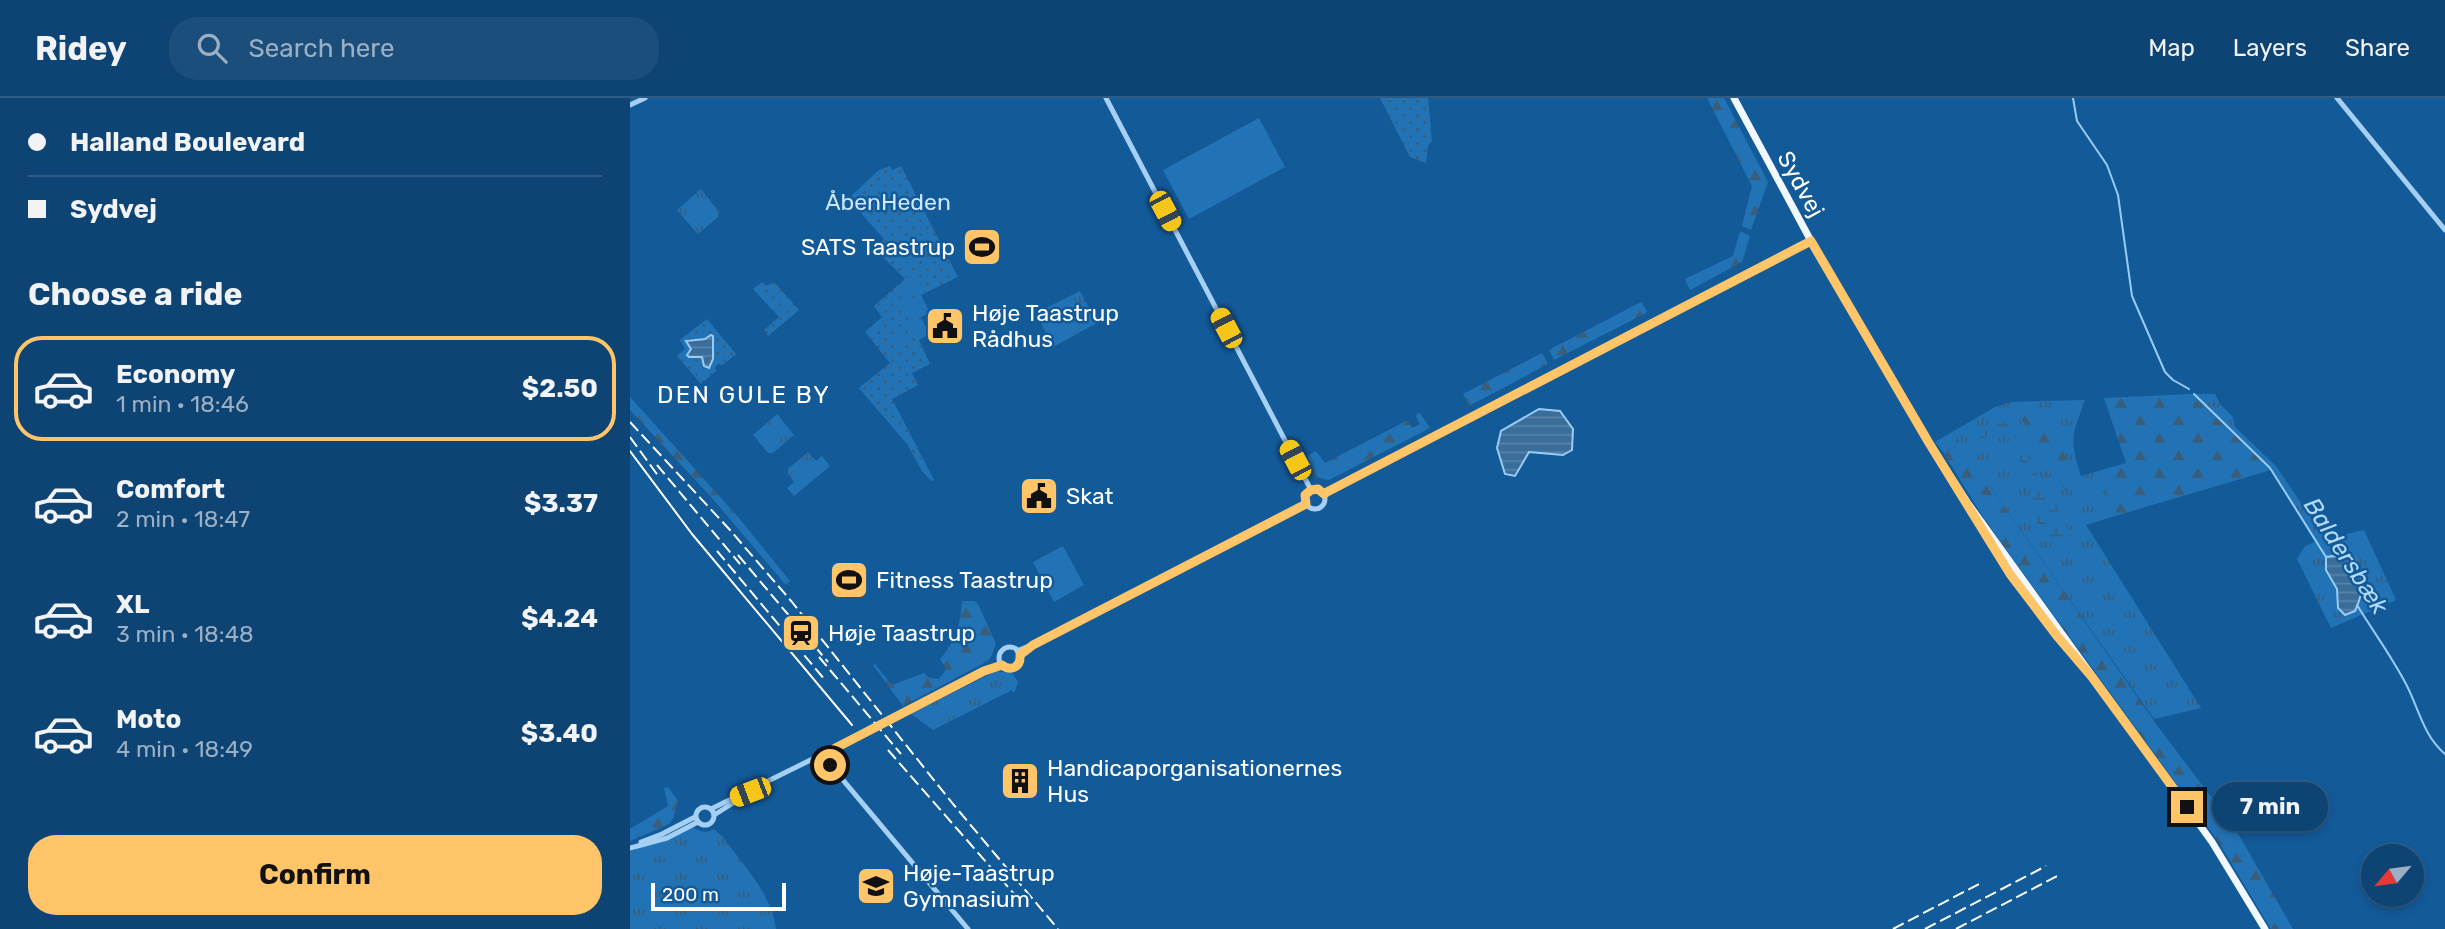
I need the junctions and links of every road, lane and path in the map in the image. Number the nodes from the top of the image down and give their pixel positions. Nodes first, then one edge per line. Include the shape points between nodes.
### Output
1 (1106, 98) edge
2 (1734, 98) edge
3 (2337, 98) edge
4 (641, 99) edge
5 (630, 105) edge
6 (2445, 230) edge
7 (1811, 241) junction
8 (1311, 490) junction
9 (1324, 494) junction
10 (1306, 504) junction
11 (1018, 653) junction
12 (1000, 662) junction
13 (822, 755) junction
14 (712, 812) junction
15 (696, 820) junction
16 (630, 848) edge
17 (968, 929) edge
18 (2265, 929) edge

1 - 8 street
2 - 7 main road, Sydvej
3 - 6 street
4 - 5 street
7 - 9 street
7 - 18 main road, Sydvej via 2010,574 2212,842
8 - 9 street
8 - 10 street via 1305,495
9 - 10 street via 1320,509
10 - 11 street
11 - 12 street via 1005,649
11 - 12 street via 1015,667 1009,669
12 - 13 street, bridge
13 - 14 street
13 - 17 street
14 - 15 street via 709,825
14 - 15 street via 701,807
15 - 16 street

